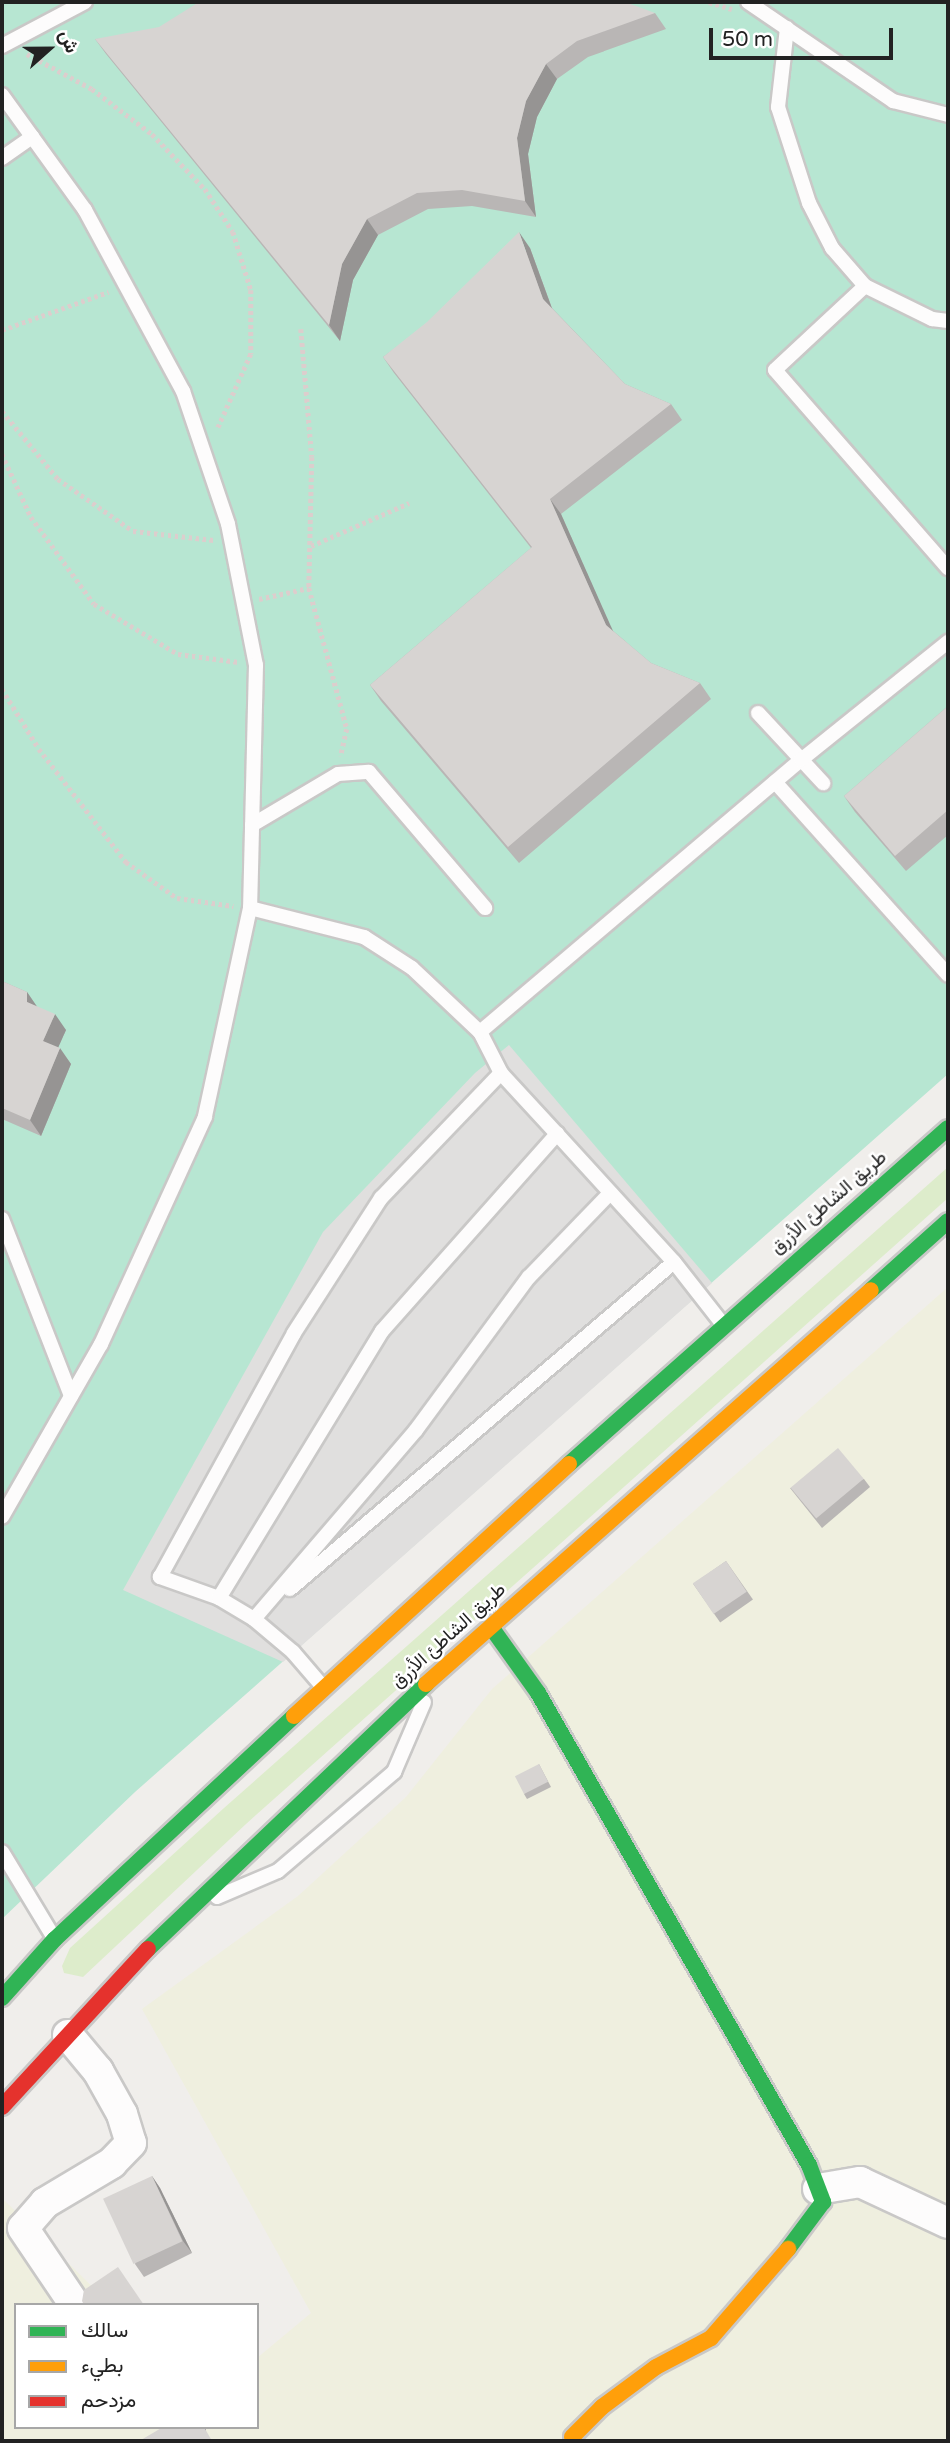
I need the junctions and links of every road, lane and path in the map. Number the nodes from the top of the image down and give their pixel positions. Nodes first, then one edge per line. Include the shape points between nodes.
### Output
1 (85, 2) edge
2 (748, 2) edge
3 (787, 28) junction
4 (4, 45) edge
5 (2, 95) edge
6 (948, 115) edge
7 (32, 137) junction
8 (2, 158) edge
9 (125, 285) junction
10 (865, 286) junction
11 (948, 321) edge
12 (301, 329) dead end
13 (2, 330) edge
14 (2, 411) edge
15 (2, 454) edge
16 (205, 457) junction
17 (409, 503) dead end
18 (232, 542) junction
19 (311, 546) junction
20 (948, 568) edge
21 (309, 588) junction
22 (244, 602) junction
23 (948, 642) edge
24 (256, 665) junction
25 (2, 689) edge
26 (758, 713) dead end
27 (801, 760) junction
28 (338, 774) junction
29 (775, 782) junction
30 (822, 783) dead end
31 (252, 825) junction
32 (250, 908) junction
33 (485, 908) dead end
34 (948, 975) edge
35 (480, 1032) junction
36 (501, 1073) junction
37 (948, 1128) edge
38 (557, 1135) junction
39 (610, 1193) junction
40 (2, 1219) edge
41 (948, 1221) edge
42 (674, 1262) junction
43 (722, 1324) junction
44 (71, 1396) junction
45 (2, 1517) edge
46 (219, 1598) junction
47 (254, 1619) junction
48 (491, 1627) junction
49 (434, 1677) junction
50 (324, 1688) junction
51 (2, 1852) edge
52 (181, 1913) junction
53 (55, 1940) junction
54 (2, 1998) edge
55 (68, 2035) junction
56 (2, 2108) edge
57 (818, 2189) junction
58 (948, 2223) edge
59 (74, 2303) edge
60 (569, 2440) edge

1 - 4 lane
2 - 3 lane
3 - 6 lane via 893,101
3 - 10 lane via 778,107 809,203 832,248
4 - 16 path via 92,89 152,134 205,189 233,232 251,290 251,354
5 - 7 lane
7 - 8 lane
7 - 9 lane via 85,210
9 - 13 path
9 - 16 lane via 183,391
10 - 11 lane via 932,319
10 - 20 lane via 775,370
12 - 19 path via 312,457
14 - 18 path via 58,479 133,531
15 - 24 path via 31,517 94,604 178,654
16 - 18 lane
17 - 19 path
18 - 22 lane
19 - 21 path
21 - 22 path
21 - 28 path via 347,729
22 - 24 lane
23 - 27 lane
24 - 31 lane
25 - 32 path via 38,749 126,862 177,898
26 - 27 lane
27 - 29 lane
27 - 30 lane
28 - 31 lane
28 - 33 lane via 369,772
29 - 34 lane
29 - 35 lane
31 - 32 lane
32 - 35 lane via 364,937 412,968
32 - 44 lane via 205,1117 101,1344
35 - 36 lane
36 - 38 lane
36 - 46 lane via 381,1198 294,1333 160,1577
37 - 43 main road, طريق الشاطئ الأزرق
38 - 39 lane
38 - 46 lane via 382,1331
39 - 42 lane
39 - 47 lane via 529,1277 416,1430
40 - 44 lane
41 - 48 main road, طريق الشاطئ الأزرق
42 - 43 lane
42 - 47 lane
43 - 50 main road, طريق الشاطئ الأزرق
44 - 45 lane
46 - 47 lane
47 - 50 lane
48 - 49 main road, طريق الشاطئ الأزرق
48 - 57 main road via 538,1693
49 - 52 main road, طريق الشاطئ الأزرق
49 - 52 lane via 394,1772 278,1871
50 - 53 main road, طريق الشاطئ الأزرق
51 - 53 lane
52 - 55 main road, طريق الشاطئ الأزرق
53 - 54 main road, طريق الشاطئ الأزرق
55 - 56 main road, طريق الشاطئ الأزرق
55 - 59 street via 98,2071 122,2114 131,2143 112,2163 44,2203 23,2228
57 - 58 street via 860,2182
57 - 60 main road via 823,2202 812,2221 711,2338 656,2367 602,2407

